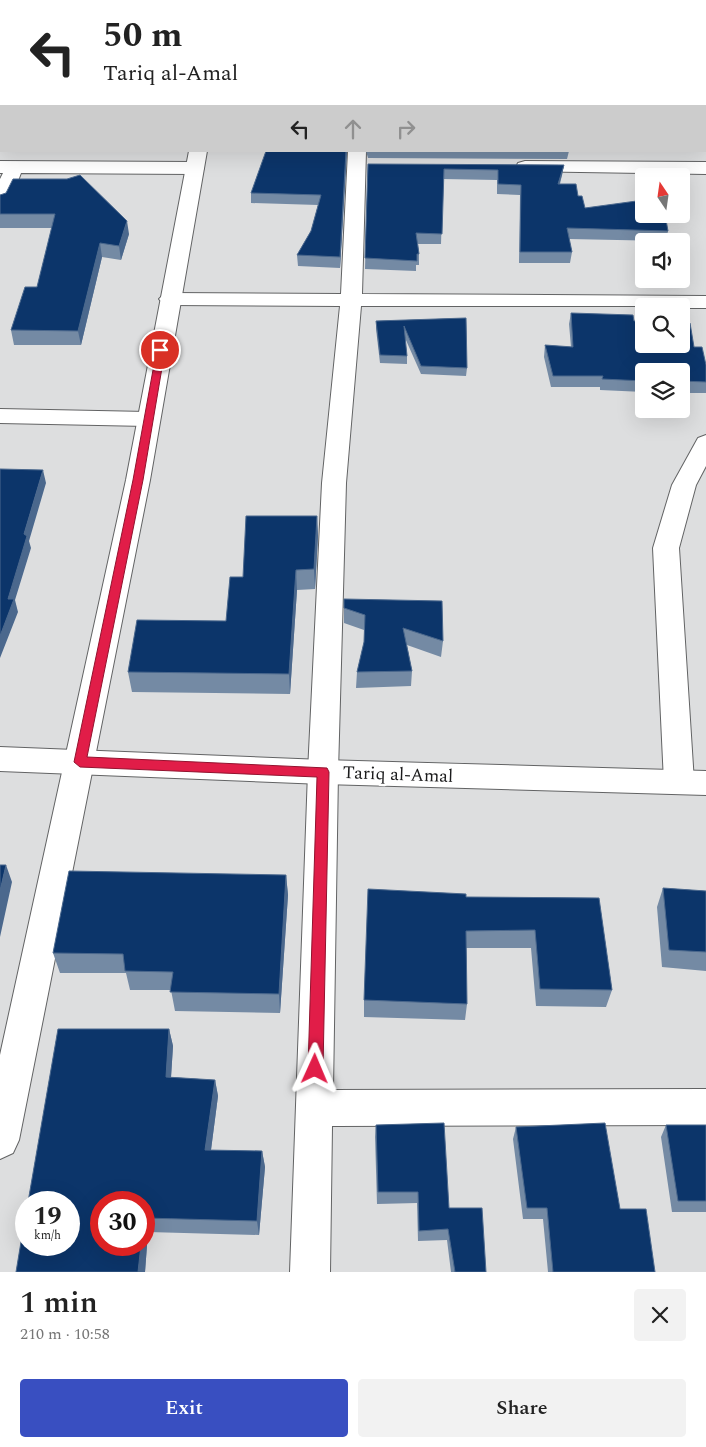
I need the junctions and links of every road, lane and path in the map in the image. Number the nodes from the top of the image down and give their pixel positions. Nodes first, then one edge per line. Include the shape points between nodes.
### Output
1 (662, 152) edge
2 (197, 159) edge
3 (356, 159) edge
4 (376, 166) edge
5 (7, 167) edge
6 (504, 167) edge
7 (671, 168) joint
8 (690, 168) edge
9 (706, 168) edge
10 (0, 202) edge
11 (170, 299) junction
12 (351, 299) junction
13 (706, 302) edge
14 (0, 416) edge
15 (147, 419) junction
16 (706, 443) edge
17 (695, 485) edge
18 (0, 759) edge
19 (80, 762) junction
20 (323, 772) junction
21 (692, 783) edge
22 (706, 1107) edge
23 (314, 1108) junction
24 (0, 1140) edge
25 (310, 1272) edge

1 - 7 main road
2 - 5 main road
2 - 11 main road
3 - 4 main road
3 - 12 main road
5 - 10 main road
6 - 7 main road
8 - 9 main road
11 - 12 main road
11 - 15 main road
12 - 13 main road
12 - 20 main road via 334,483
14 - 15 main road
15 - 19 main road via 138,480
16 - 17 main road
17 - 21 main road via 666,548
18 - 19 main road, Tariq al-Amal
19 - 20 main road, Tariq al-Amal
19 - 24 main road
20 - 21 main road, Tariq al-Amal
20 - 23 main road
22 - 23 main road
23 - 25 main road

